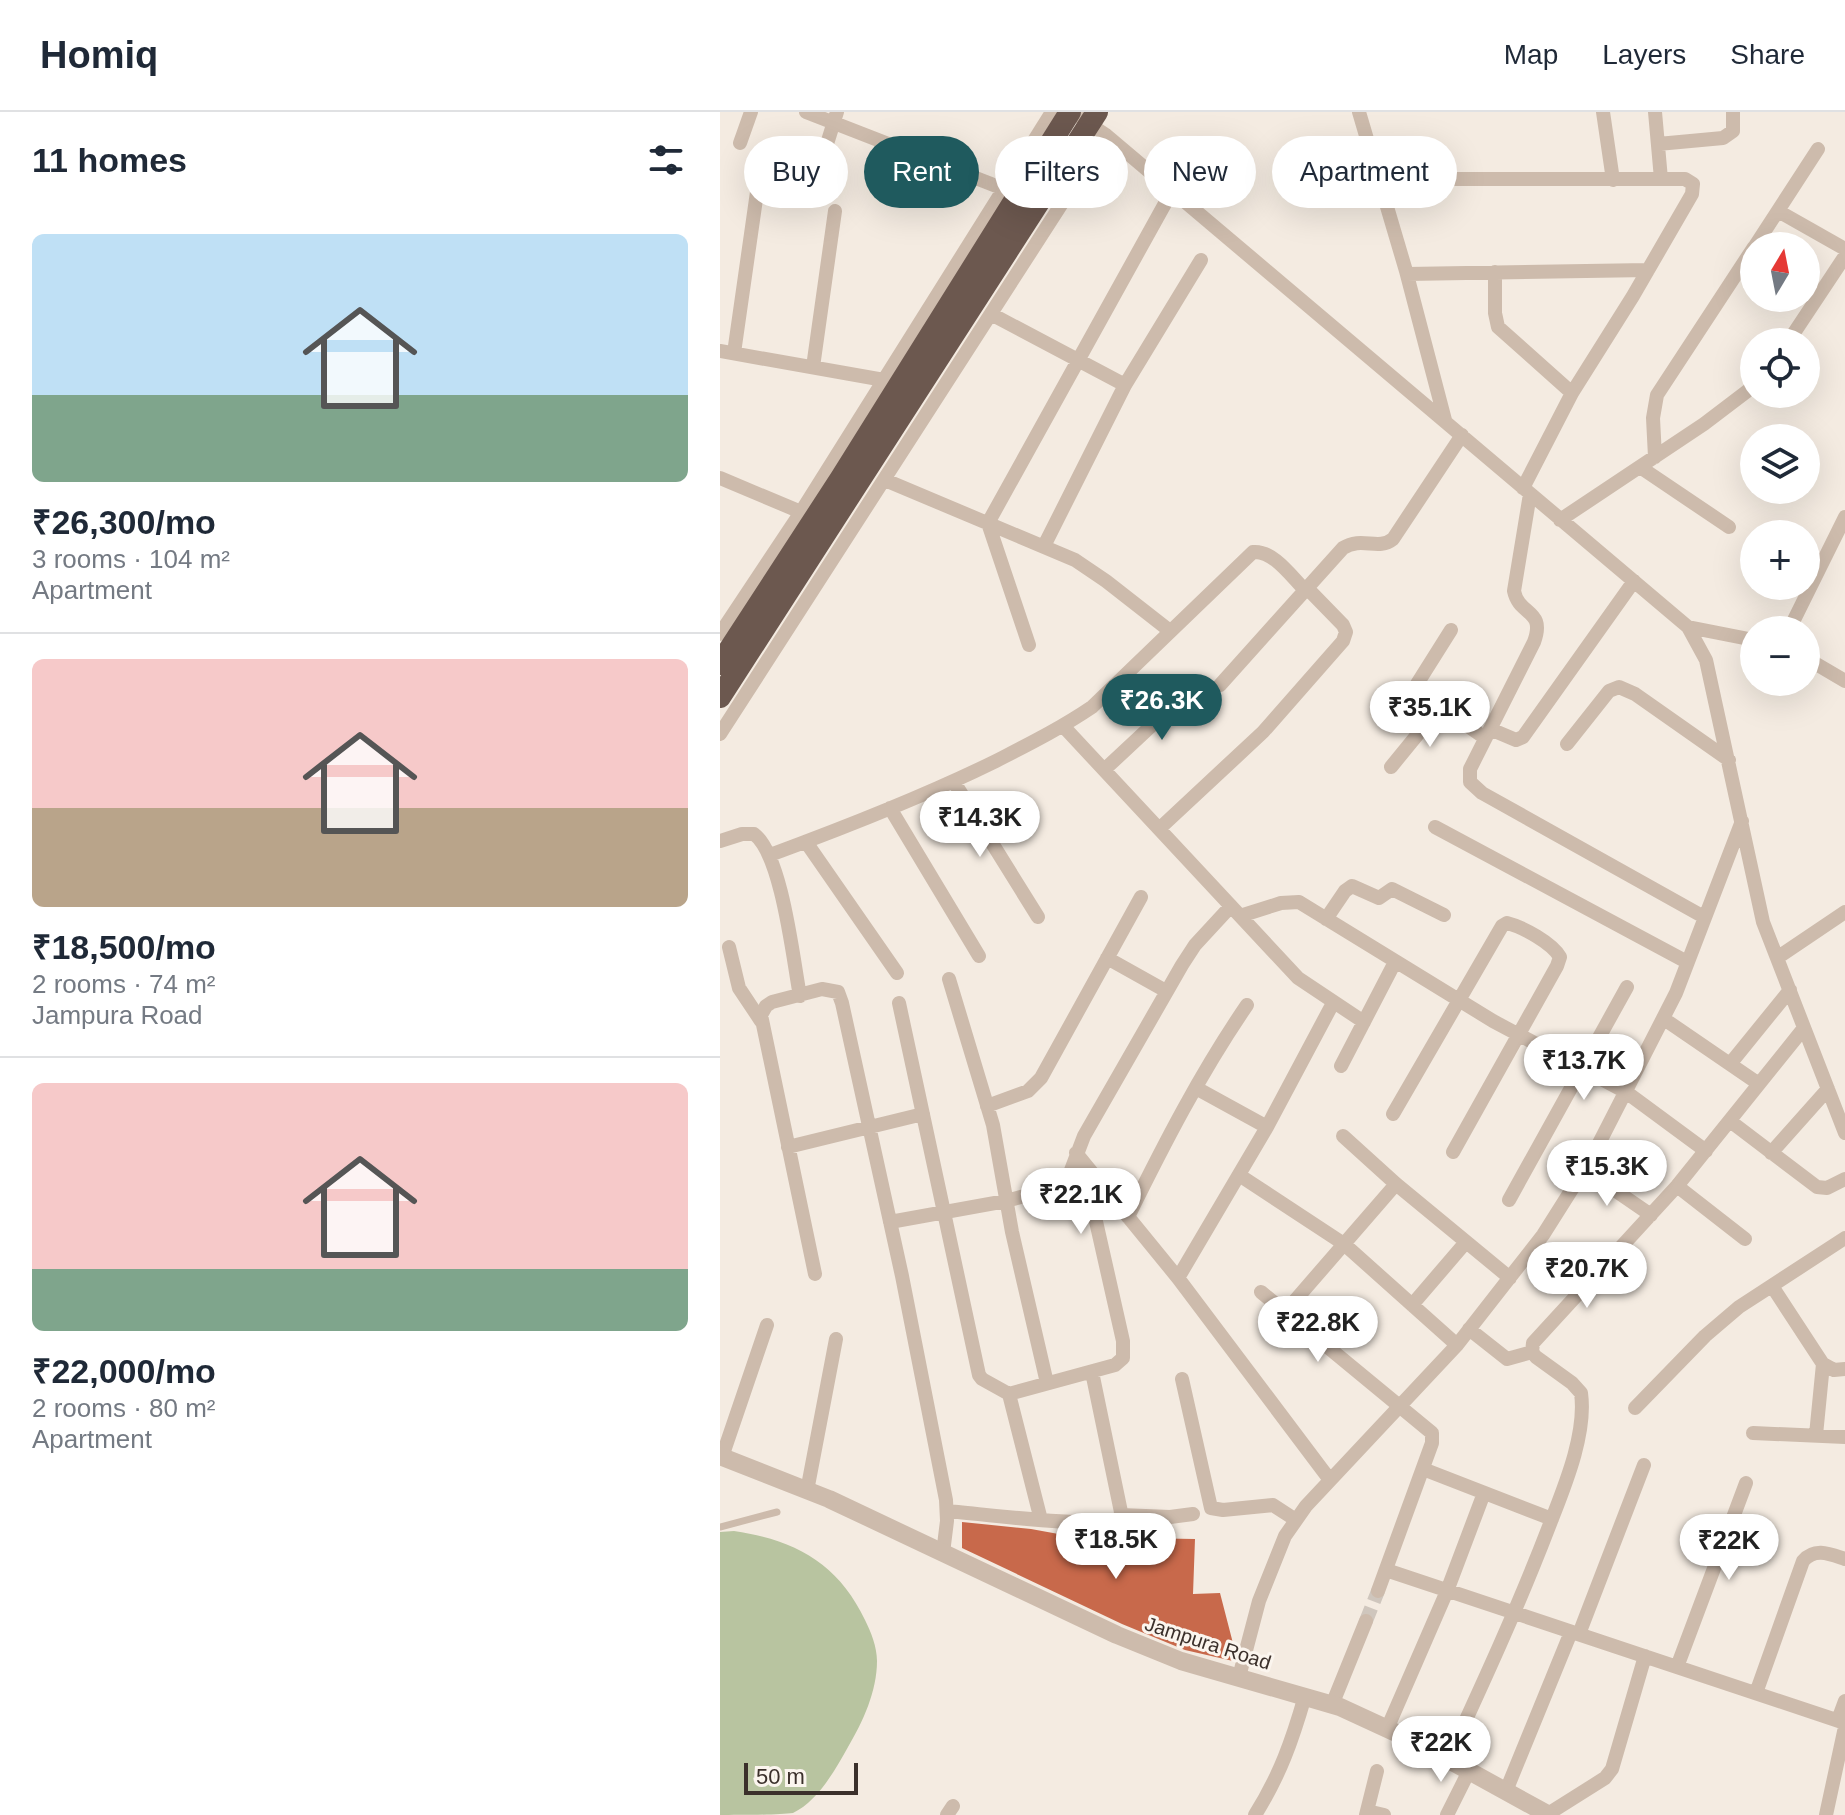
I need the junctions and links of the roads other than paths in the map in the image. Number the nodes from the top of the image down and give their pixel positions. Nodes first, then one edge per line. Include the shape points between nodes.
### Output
1 (751, 112) edge
2 (806, 112) edge
3 (1052, 112) edge
4 (1359, 112) edge
5 (1603, 112) edge
6 (1655, 112) edge
7 (1733, 112) edge
8 (835, 117) edge
9 (1087, 119) edge
10 (1037, 136) edge
11 (1367, 136) edge
12 (740, 143) dead end
13 (1658, 144) junction
14 (1818, 149) dead end
15 (1144, 167) edge
16 (1457, 179) edge
17 (1661, 179) junction
18 (1613, 180) junction
19 (995, 185) edge
20 (995, 203) edge
21 (753, 208) edge
22 (1163, 208) edge
23 (1192, 208) edge
24 (1388, 208) edge
25 (835, 211) dead end
26 (1778, 211) junction
27 (1764, 232) edge
28 (1845, 249) edge
29 (1845, 256) edge
30 (1201, 260) dead end
31 (1740, 268) edge
32 (1648, 270) junction
33 (1495, 272) junction
34 (1407, 274) junction
35 (991, 314) junction
36 (1797, 328) edge
37 (727, 352) edge
38 (1078, 361) junction
39 (813, 367) junction
40 (884, 380) junction
41 (1125, 385) junction
42 (1572, 393) junction
43 (1740, 398) edge
44 (1445, 421) junction
45 (1462, 435) junction
46 (1655, 457) junction
47 (1640, 467) junction
48 (720, 478) edge
49 (885, 480) junction
50 (1527, 491) junction
51 (801, 512) junction
52 (1845, 517) edge
53 (1560, 520) junction
54 (988, 523) junction
55 (1729, 527) dead end
56 (1044, 546) junction
57 (1634, 581) junction
58 (1305, 588) junction
59 (1796, 616) edge
60 (1688, 627) junction
61 (1451, 630) dead end
62 (1170, 631) junction
63 (720, 634) edge
64 (1740, 637) edge
65 (1029, 645) dead end
66 (720, 664) edge
67 (1820, 666) edge
68 (1845, 681) edge
69 (1220, 685) dead end
70 (1194, 686) dead end
71 (720, 697) edge
72 (1440, 707) junction
73 (1064, 727) junction
74 (720, 734) edge
75 (1488, 734) junction
76 (1567, 744) dead end
77 (1729, 760) junction
78 (1391, 767) dead end
79 (1104, 770) junction
80 (954, 782) junction
81 (890, 808) junction
82 (1743, 820) junction
83 (1435, 827) dead end
84 (1159, 829) junction
85 (720, 841) edge
86 (806, 842) junction
87 (770, 855) junction
88 (1141, 897) dead end
89 (1235, 911) junction
90 (1845, 912) edge
91 (1444, 915) dead end
92 (1038, 917) dead end
93 (1704, 917) junction
94 (1326, 919) junction
95 (729, 947) dead end
96 (979, 956) dead end
97 (1107, 958) junction
98 (1777, 958) junction
99 (1395, 962) junction
100 (1687, 962) junction
101 (897, 973) dead end
102 (949, 979) dead end
103 (1627, 987) dead end
104 (1790, 990) junction
105 (1166, 991) junction
106 (800, 996) junction
107 (1459, 1001) junction
108 (899, 1003) dead end
109 (1333, 1003) junction
110 (1247, 1005) dead end
111 (1664, 1019) junction
112 (761, 1021) junction
113 (1364, 1022) junction
114 (1804, 1028) junction
115 (1518, 1035) junction
116 (1730, 1064) junction
117 (1341, 1066) dead end
118 (1581, 1068) junction
119 (1759, 1084) junction
120 (1196, 1088) junction
121 (1828, 1089) junction
122 (1626, 1092) junction
123 (987, 1106) junction
124 (923, 1114) junction
125 (1393, 1114) dead end
126 (1730, 1121) junction
127 (869, 1126) junction
128 (1267, 1127) junction
129 (1845, 1133) edge
130 (1343, 1136) dead end
131 (788, 1147) junction
132 (1706, 1151) junction
133 (1453, 1152) dead end
134 (1076, 1153) junction
135 (1771, 1153) junction
136 (1584, 1169) junction
137 (1239, 1175) junction
138 (1845, 1179) edge
139 (1396, 1184) junction
140 (1065, 1186) junction
141 (1677, 1186) junction
142 (1509, 1200) dead end
143 (1006, 1201) junction
144 (944, 1213) junction
145 (1651, 1215) junction
146 (1128, 1217) junction
147 (890, 1222) junction
148 (1845, 1238) edge
149 (1745, 1239) dead end
150 (1466, 1242) junction
151 (1344, 1244) junction
152 (815, 1274) dead end
153 (1178, 1278) junction
154 (1510, 1278) junction
155 (1772, 1286) junction
156 (1261, 1292) dead end
157 (1412, 1305) junction
158 (1285, 1312) junction
159 (767, 1325) dead end
160 (1469, 1329) junction
161 (836, 1339) dead end
162 (1457, 1345) junction
163 (1532, 1352) junction
164 (1823, 1364) junction
165 (1845, 1369) edge
166 (1092, 1372) junction
167 (1182, 1379) dead end
168 (1047, 1383) junction
169 (1009, 1394) junction
170 (1399, 1407) junction
171 (1635, 1408) dead end
172 (1753, 1433) dead end
173 (1816, 1435) junction
174 (1845, 1437) edge
175 (721, 1456) edge
176 (1644, 1465) dead end
177 (1423, 1469) junction
178 (1330, 1480) junction
179 (1746, 1483) dead end
180 (807, 1491) junction
181 (1484, 1493) junction
182 (947, 1511) junction
183 (777, 1512) dead end
184 (1193, 1514) dead end
185 (1121, 1515) junction
186 (1552, 1519) junction
187 (1041, 1520) junction
188 (1296, 1520) junction
189 (720, 1527) edge
190 (943, 1553) junction
191 (1845, 1559) edge
192 (1386, 1570) junction
193 (1378, 1591) tunnel mouth
194 (1447, 1591) junction
195 (1515, 1613) junction
196 (1366, 1621) tunnel mouth
197 (1575, 1633) junction
198 (1645, 1656) junction
199 (1677, 1667) junction
200 (1239, 1677) junction
201 (1756, 1693) junction
202 (1305, 1696) junction
203 (1845, 1701) edge
204 (1332, 1705) junction
205 (1843, 1724) edge
206 (1387, 1729) junction
207 (1448, 1759) junction
208 (1377, 1771) dead end
209 (1469, 1771) junction
210 (1506, 1791) junction
211 (1366, 1813) edge
212 (1450, 1813) edge
213 (1255, 1815) edge
214 (1384, 1815) edge
215 (1548, 1815) edge
216 (1826, 1815) edge

1 - 12 street
2 - 8 street
3 - 10 street
4 - 11 street
5 - 18 street
6 - 13 street
7 - 13 street via 1733,131 1723,138
8 - 19 street
9 - 15 street
9 - 35 street
9 - 66 highway
9 - 71 highway
13 - 17 street
14 - 26 street
16 - 18 street
17 - 18 street
17 - 32 street via 1691,181 1694,189
20 - 40 street
21 - 37 street
22 - 38 street
23 - 44 street
24 - 34 street
25 - 39 street
26 - 27 street
26 - 28 street
29 - 36 street
30 - 41 street
31 - 46 street via 1657,395
32 - 33 street
32 - 42 street
33 - 34 street
33 - 42 street via 1498,327
34 - 44 street
35 - 38 street
35 - 49 street
37 - 39 street
38 - 41 street
38 - 54 street
39 - 40 street
40 - 51 street
41 - 56 street
42 - 50 street
43 - 46 street
44 - 45 street
45 - 50 street
45 - 58 street via 1393,539 1383,545 1350,544
46 - 47 street
47 - 53 street
47 - 55 street
48 - 51 street
49 - 54 street
49 - 74 street
50 - 53 street
50 - 75 street via 1514,591 1538,627
51 - 63 street
52 - 59 street
53 - 57 street
54 - 56 street
54 - 65 street
56 - 62 street via 1075,560
57 - 60 street
57 - 75 street via 1523,737
58 - 62 street via 1270,556 1253,552
58 - 69 street
58 - 84 street via 1343,625 1343,641 1263,732
60 - 64 street
60 - 77 street via 1706,660
61 - 72 street via 1417,684 1420,693
62 - 73 street
67 - 68 street
70 - 79 street
72 - 75 street
72 - 78 street
73 - 79 street
73 - 80 street
75 - 93 street via 1469,776 1482,793
76 - 77 street via 1609,691 1619,687
77 - 82 street
79 - 84 street
80 - 81 street
80 - 92 street
81 - 86 street
81 - 96 street
82 - 93 street
82 - 98 street via 1763,922
83 - 100 street
84 - 89 street
85 - 87 street via 754,834
86 - 87 street
86 - 101 street
87 - 106 street
88 - 97 street
89 - 94 street via 1292,901
89 - 105 street via 1195,945
89 - 109 street via 1298,978
90 - 98 street
91 - 94 street via 1392,889 1382,898 1352,886
93 - 100 street
94 - 99 street
95 - 112 street via 739,988
97 - 105 street
97 - 123 street via 1041,1078 1028,1091
98 - 104 street
99 - 107 street
99 - 113 street
100 - 111 street
102 - 123 street
103 - 118 street
104 - 114 street
104 - 116 street
105 - 134 street
106 - 112 street via 766,1006
106 - 127 street via 828,989 841,996
107 - 115 street
107 - 115 street via 1502,926 1515,925 1560,957
107 - 125 street
108 - 124 street
109 - 113 street
109 - 128 street
110 - 120 street
111 - 116 street
111 - 122 street
112 - 131 street
113 - 117 street
114 - 119 street
114 - 121 street
115 - 118 street
115 - 133 street
116 - 119 street
118 - 122 street
118 - 142 street
119 - 126 street
120 - 128 street
120 - 146 street
121 - 129 street
121 - 135 street
122 - 132 street
122 - 136 street
123 - 143 street
124 - 127 street
124 - 144 street
126 - 132 street
126 - 135 street
127 - 131 street
127 - 147 street
128 - 137 street
130 - 139 street
131 - 152 street
132 - 141 street
134 - 140 street
134 - 146 street
135 - 138 street via 1821,1189
136 - 145 street
136 - 154 street
137 - 151 street
137 - 153 street
139 - 150 street
139 - 151 street
140 - 143 street
140 - 166 street via 1081,1182 1091,1192 1123,1341 1120,1362
141 - 145 street
141 - 149 street
143 - 144 street
143 - 168 street
144 - 147 street
144 - 169 street via 979,1375
145 - 163 street via 1537,1336
146 - 153 street
147 - 182 street
148 - 155 street
150 - 154 street
150 - 157 street
151 - 157 street
151 - 158 street
153 - 178 street
154 - 160 street
155 - 164 street
155 - 171 street via 1714,1329
156 - 158 street
157 - 162 street
158 - 170 street
159 - 175 street
160 - 162 street
160 - 163 street via 1507,1359
161 - 180 street
162 - 170 street
163 - 186 street via 1578,1388 1582,1401 1570,1470
164 - 165 street
164 - 173 street
166 - 168 street
166 - 185 street
167 - 188 street via 1211,1508 1273,1505
168 - 169 street
169 - 187 street
170 - 177 street via 1432,1433
170 - 178 street
172 - 173 street
173 - 174 street
175 - 180 street, Jampura Road
176 - 197 street
177 - 181 street
177 - 192 street
178 - 188 street
179 - 199 street
180 - 190 street, Jampura Road
181 - 186 street
181 - 194 street
182 - 187 street
182 - 190 street
183 - 189 lane
184 - 185 street
185 - 187 street via 1108,1523
186 - 195 street
188 - 200 street via 1271,1565
190 - 200 street, Jampura Road via 1117,1635
191 - 201 street via 1818,1552 1803,1561
192 - 193 street
192 - 194 street
194 - 195 street
194 - 206 street
195 - 197 street
195 - 207 street
196 - 204 street
197 - 198 street
197 - 210 street
198 - 199 street
198 - 215 street via 1612,1769
199 - 201 street
200 - 202 street, Jampura Road
201 - 205 street
202 - 204 street, Jampura Road
202 - 213 street via 1289,1750
203 - 205 street
204 - 206 street, Jampura Road
205 - 216 street
206 - 207 street, Jampura Road
207 - 209 street, Jampura Road
208 - 211 street
209 - 210 street, Jampura Road
209 - 212 street
210 - 215 street, Jampura Road
211 - 214 street

